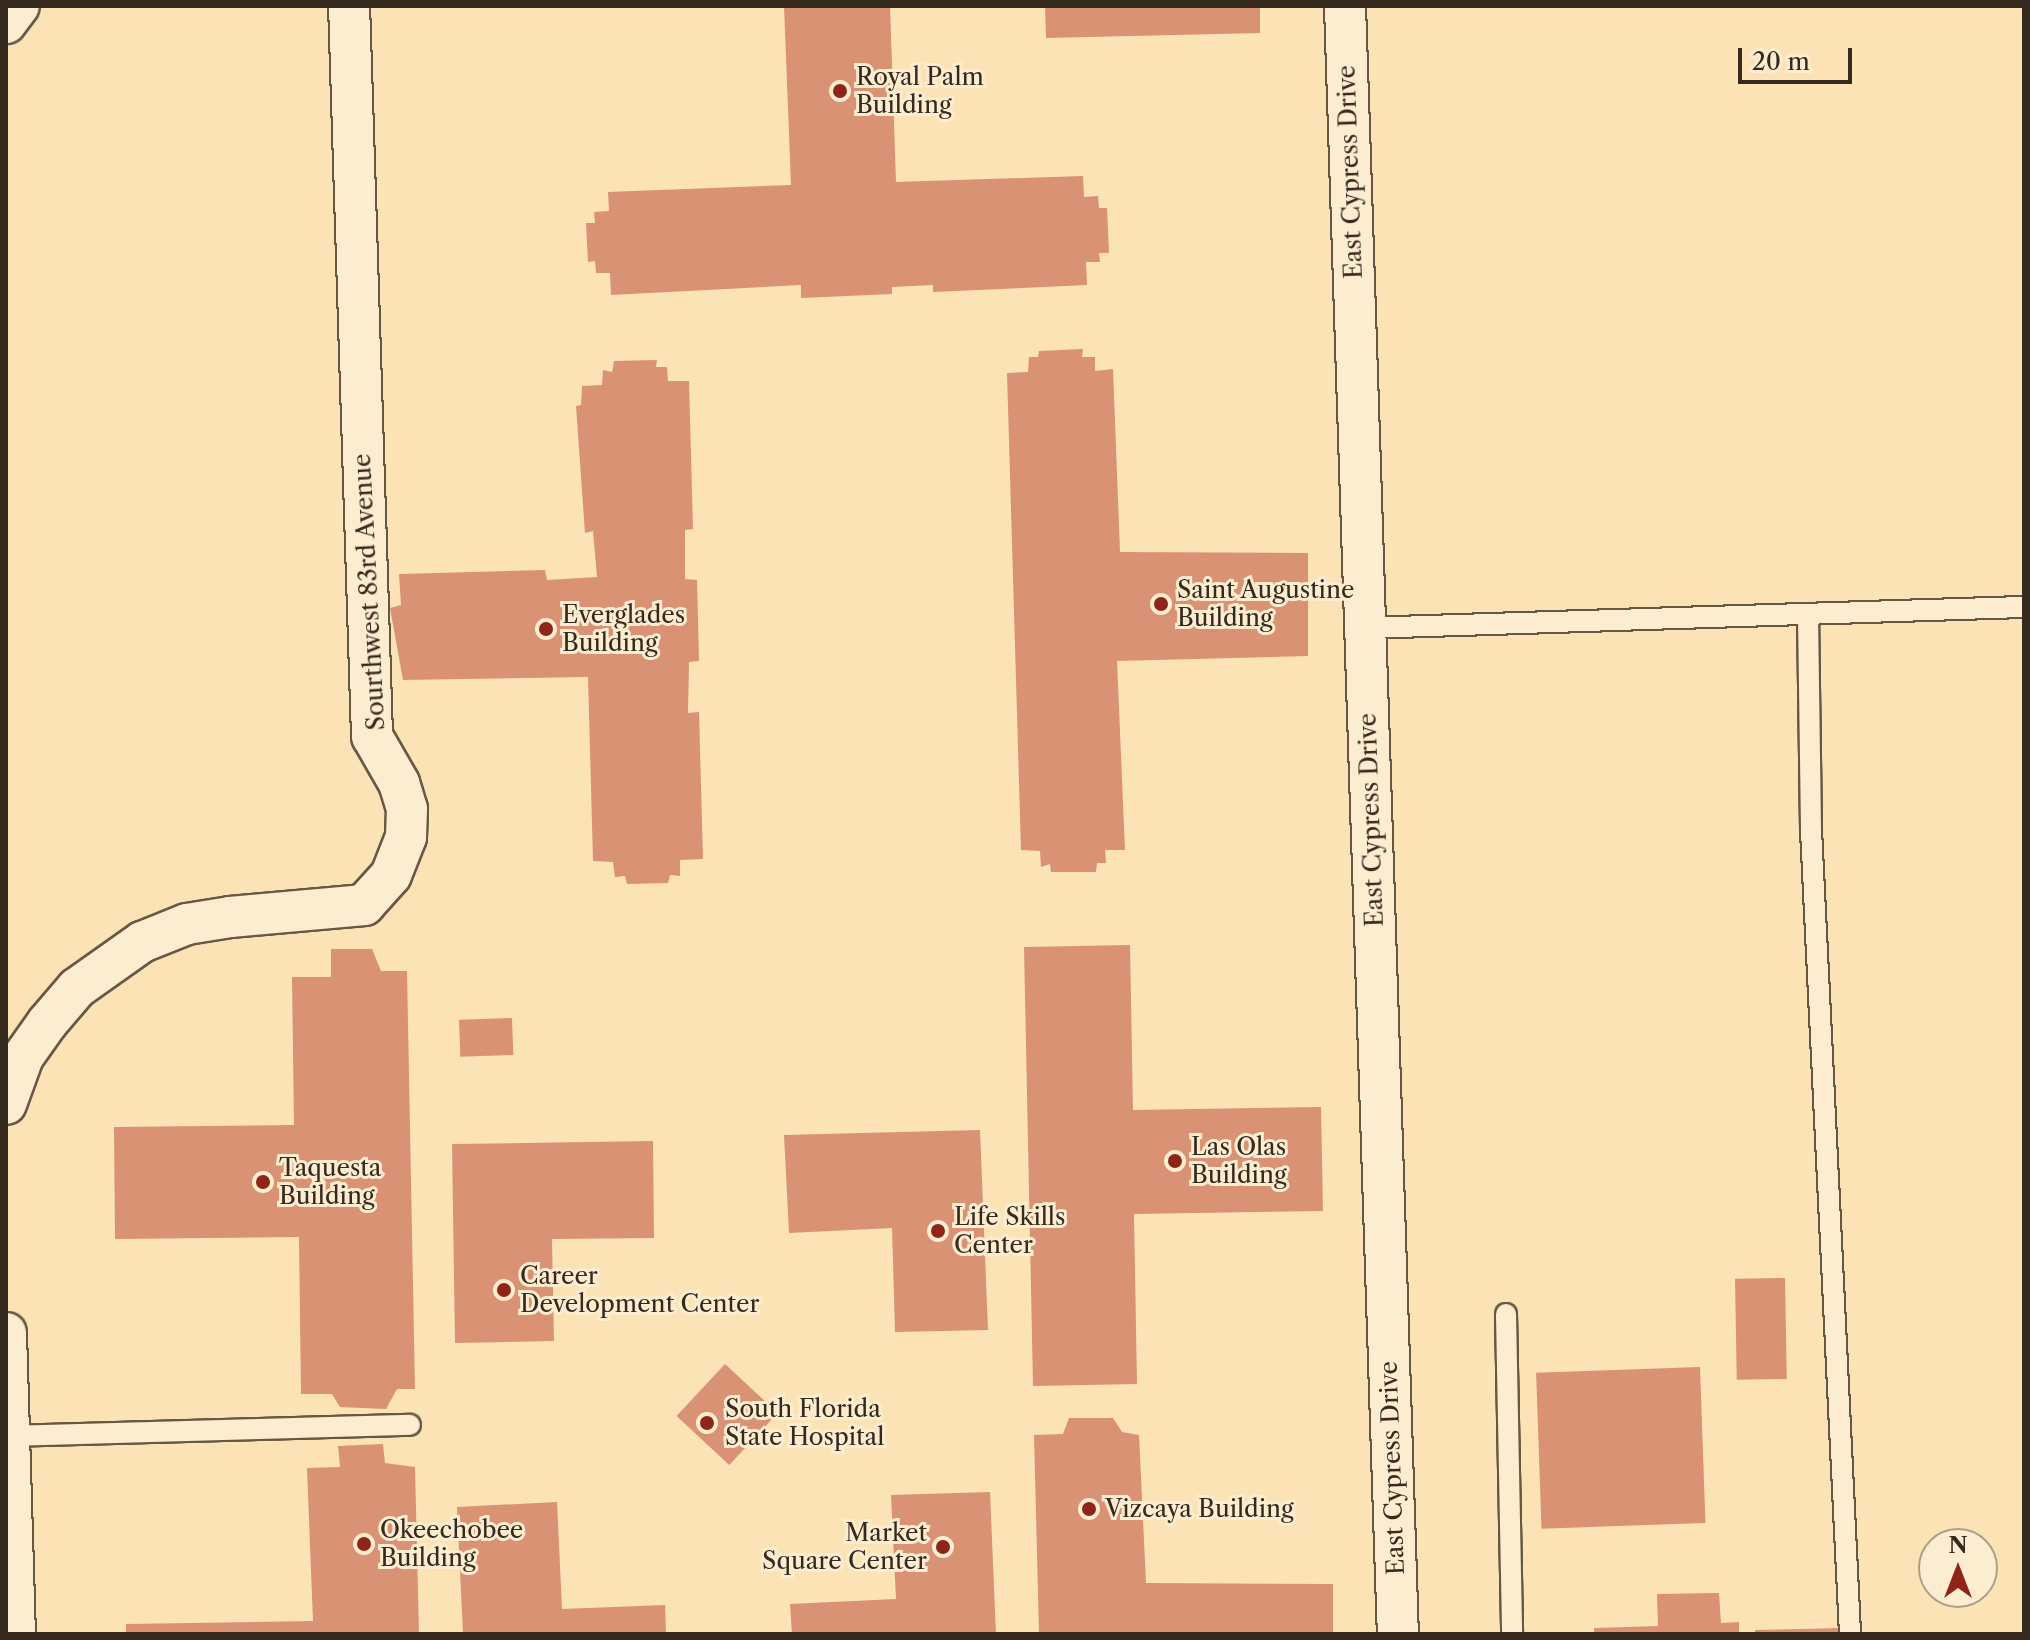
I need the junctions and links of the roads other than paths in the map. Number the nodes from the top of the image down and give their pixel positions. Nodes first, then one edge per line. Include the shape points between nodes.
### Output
1 (19, 6) edge
2 (349, 6) edge
3 (1345, 6) edge
4 (6, 23) edge
5 (2024, 607) edge
6 (1808, 614) junction
7 (1365, 628) junction
8 (6, 1104) edge
9 (1506, 1314) dead end
10 (6, 1333) edge
11 (410, 1425) dead end
12 (9, 1436) junction
13 (15, 1634) edge
14 (1398, 1634) edge
15 (1512, 1634) edge
16 (1850, 1634) edge

1 - 4 street
2 - 8 street, Sourthwest 83rd Avenue via 372,736 399,783 407,809 406,837 391,875 364,905 187,924 142,942 77,988 47,1023 23,1057
3 - 7 street, East Cypress Drive
5 - 6 lane
6 - 7 lane
6 - 16 lane via 1811,830
7 - 14 street, East Cypress Drive
9 - 15 lane
10 - 12 street
11 - 12 lane
12 - 13 street

